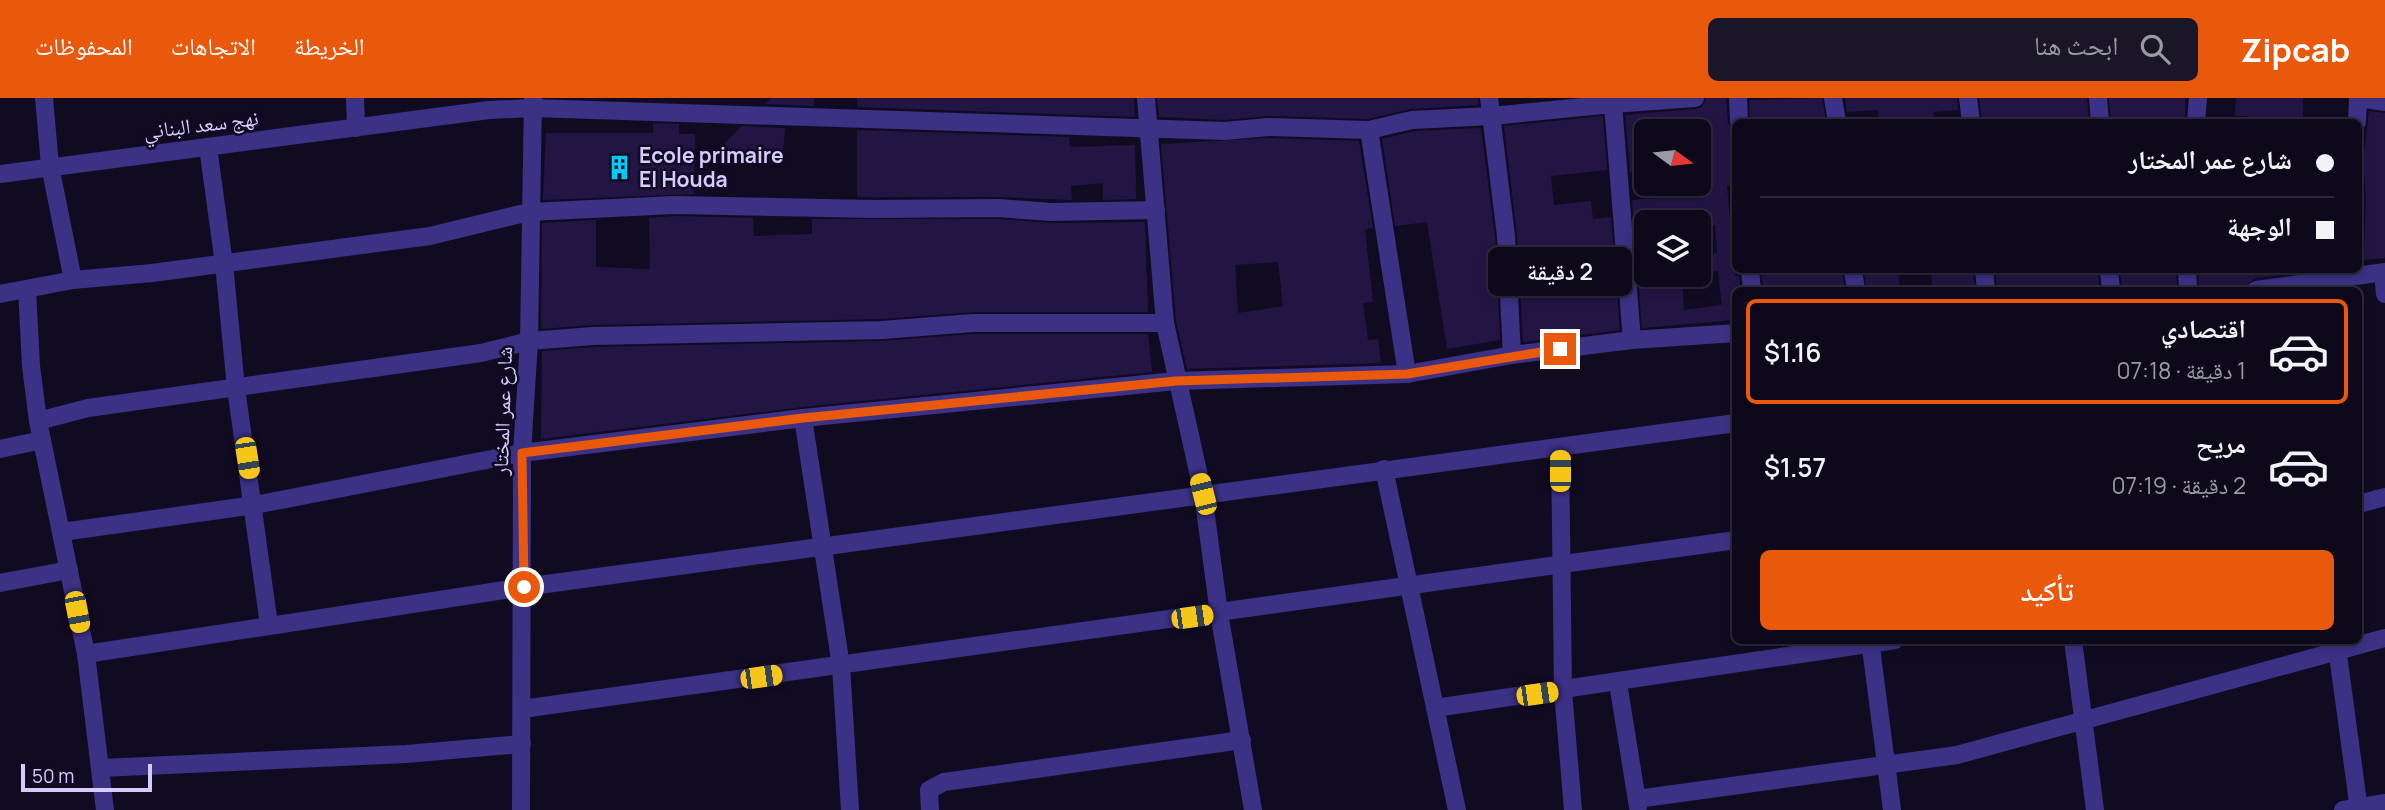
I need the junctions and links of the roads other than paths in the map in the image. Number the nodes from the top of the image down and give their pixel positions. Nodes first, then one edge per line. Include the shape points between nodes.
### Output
1 (44, 98) edge
2 (355, 98) edge
3 (1146, 98) edge
4 (1489, 98) edge
5 (1695, 98) edge
6 (1738, 98) edge
7 (1833, 98) edge
8 (1968, 98) edge
9 (2098, 98) edge
10 (2198, 98) edge
11 (2358, 98) edge
12 (2385, 102) edge
13 (533, 103) edge
14 (1613, 104) junction
15 (1492, 116) junction
16 (1740, 119) edge
17 (1837, 119) edge
18 (1971, 119) edge
19 (2100, 119) edge
20 (2196, 119) edge
21 (2357, 119) edge
22 (356, 128) junction
23 (1150, 128) junction
24 (1369, 130) junction
25 (208, 148) junction
26 (50, 166) junction
27 (0, 174) edge
28 (1156, 210) junction
29 (529, 212) junction
30 (224, 264) junction
31 (2384, 272) edge
32 (2356, 273) edge
33 (2362, 273) edge
34 (73, 280) junction
35 (2302, 287) edge
36 (27, 289) junction
37 (0, 294) edge
38 (2385, 294) edge
39 (1165, 323) junction
40 (1732, 332) edge
41 (1632, 340) junction
42 (529, 341) junction
43 (1512, 355) junction
44 (1407, 374) junction
45 (1176, 381) junction
46 (236, 387) junction
47 (803, 418) junction
48 (38, 421) junction
49 (1732, 424) edge
50 (41, 440) junction
51 (1560, 447) junction
52 (0, 449) edge
53 (522, 453) junction
54 (1384, 468) junction
55 (1203, 494) junction
56 (2385, 497) edge
57 (2362, 503) edge
58 (255, 505) junction
59 (62, 532) junction
60 (1732, 541) edge
61 (824, 548) junction
62 (1560, 567) junction
63 (69, 569) junction
64 (0, 583) edge
65 (524, 587) junction
66 (1409, 588) junction
67 (1219, 613) junction
68 (270, 625) junction
69 (2385, 638) edge
70 (2362, 641) edge
71 (1858, 644) edge
72 (1870, 644) edge
73 (2074, 644) edge
74 (2337, 645) edge
75 (86, 654) junction
76 (841, 666) junction
77 (1619, 683) junction
78 (1563, 691) junction
79 (1435, 708) junction
80 (522, 709) junction
81 (2084, 721) junction
82 (1242, 740) junction
83 (522, 744) junction
84 (1885, 766) junction
85 (101, 768) junction
86 (2385, 803) edge
87 (1638, 804) edge
88 (2354, 809) edge
89 (105, 810) edge
90 (522, 810) edge
91 (850, 810) edge
92 (930, 810) edge
93 (1253, 810) edge
94 (1457, 810) edge
95 (1573, 810) edge
96 (1892, 810) edge
97 (2095, 810) edge

1 - 26 street
2 - 22 street
3 - 23 street
4 - 15 street
5 - 14 street, نهج سعد البناني
6 - 16 street
7 - 17 street
8 - 18 street
9 - 19 street
10 - 20 street
11 - 12 street
11 - 21 street
13 - 22 street, نهج سعد البناني
13 - 23 street, نهج سعد البناني
13 - 29 street, شارع عمر المختار
14 - 15 street, نهج سعد البناني
14 - 41 street
15 - 24 street, نهج سعد البناني via 1412,120
15 - 43 street via 1506,236
22 - 25 street, نهج سعد البناني
23 - 24 street, نهج سعد البناني
23 - 28 street
24 - 44 street
25 - 26 street, نهج سعد البناني
25 - 30 street
26 - 27 street, نهج سعد البناني
26 - 34 street
28 - 29 street via 674,205
28 - 39 street
29 - 30 street via 430,236
29 - 42 street, شارع عمر المختار
30 - 34 street
30 - 46 street
31 - 33 street
31 - 38 street
32 - 35 street
34 - 36 street
36 - 37 street
36 - 48 street
39 - 42 street via 973,323
39 - 45 street
40 - 41 street
41 - 43 street
42 - 46 street via 481,353
42 - 53 street, شارع عمر المختار
43 - 44 street
44 - 45 street
45 - 47 street
45 - 55 street
46 - 48 street via 89,408
46 - 58 street
47 - 53 street
47 - 61 street
48 - 50 street
49 - 51 street
50 - 52 street
50 - 59 street
51 - 54 street
51 - 62 street
53 - 58 street
53 - 65 street, شارع عمر المختار
54 - 55 street
54 - 66 street
55 - 61 street
55 - 67 street
56 - 57 street
58 - 59 street
58 - 68 street
59 - 63 street
60 - 62 street
61 - 65 street
61 - 76 street
62 - 66 street
62 - 78 street
63 - 64 street
63 - 75 street
65 - 68 street
65 - 80 street, شارع عمر المختار
66 - 67 street
66 - 79 street
67 - 76 street
67 - 82 street
68 - 75 street
69 - 70 street
71 - 77 street
72 - 84 street
73 - 81 street
74 - 81 street
74 - 88 street
75 - 85 street
76 - 80 street
76 - 91 street
77 - 78 street
77 - 87 street
78 - 79 street
78 - 95 street
79 - 94 street
80 - 83 street, شارع عمر المختار
81 - 84 street via 1957,755
81 - 97 street
82 - 92 street via 944,782 929,790
82 - 93 street
83 - 85 street
83 - 90 street, شارع عمر المختار
84 - 87 street
84 - 96 street
85 - 89 street
86 - 88 street

